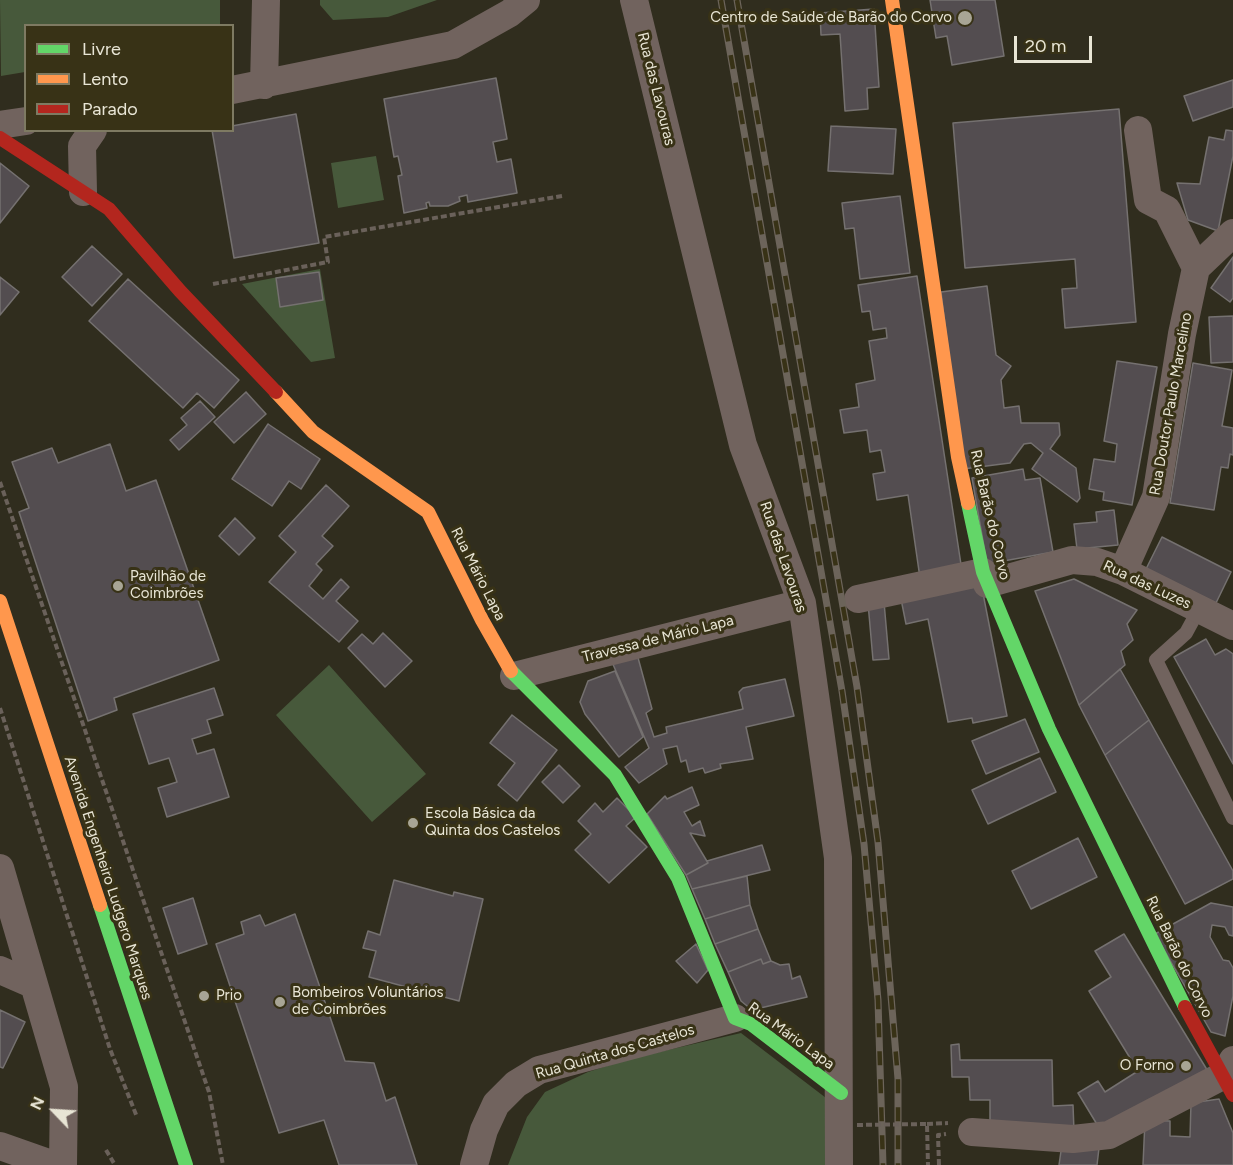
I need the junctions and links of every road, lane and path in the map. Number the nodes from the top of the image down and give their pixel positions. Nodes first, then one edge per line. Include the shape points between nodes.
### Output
1 (266, 0) edge
2 (526, 0) edge
3 (634, 0) edge
4 (892, 0) edge
5 (264, 85) junction
6 (234, 90) edge
7 (24, 121) edge
8 (0, 125) edge
9 (1138, 130) dead end
10 (92, 132) edge
11 (0, 138) edge
12 (83, 192) junction
13 (562, 196) dead end
14 (1233, 233) edge
15 (1196, 268) junction
16 (180, 291) junction
17 (0, 482) edge
18 (1123, 571) junction
19 (985, 578) junction
20 (858, 599) dead end
21 (0, 601) edge
22 (802, 603) junction
23 (1199, 609) junction
24 (1233, 626) edge
25 (514, 676) junction
26 (0, 708) edge
27 (1233, 818) edge
28 (0, 868) edge
29 (0, 970) edge
30 (32, 984) junction
31 (735, 1018) junction
32 (1230, 1077) edge
33 (841, 1093) junction
34 (138, 1121) dead end
35 (857, 1125) dead end
36 (972, 1132) dead end
37 (0, 1146) edge
38 (106, 1150) dead end
39 (54, 1165) edge
40 (63, 1165) edge
41 (114, 1165) edge
42 (186, 1165) edge
43 (223, 1165) edge
44 (474, 1165) edge
45 (839, 1165) edge
46 (927, 1165) edge

1 - 5 street
2 - 5 street via 453,45
3 - 22 street, Rua das Lavouras via 743,445
4 - 19 main road, Rua Barão do Corvo via 958,457
5 - 6 street
7 - 8 street
9 - 15 street via 1149,200 1167,210
10 - 12 street via 82,146
11 - 12 main road, Rua Mário Lapa
12 - 16 main road, Rua Mário Lapa via 109,209
13 - 16 path via 324,237 328,262
14 - 15 street
15 - 18 street, Rua Doutor Paulo Marcelino via 1156,497
16 - 25 main road, Rua Mário Lapa via 313,432 428,512
17 - 43 path via 209,1092
18 - 19 street, Rua das Luzes via 1097,562 1072,560
18 - 23 street, Rua das Luzes
19 - 20 street, Rua das Luzes
19 - 32 main road, Rua Barão do Corvo via 1049,729 1198,1034
21 - 42 main road, Avenida Engenheiro Ludgero Marques
22 - 25 street, Travessa de Mário Lapa
22 - 33 street, Rua das Lavouras via 838,858
23 - 24 street, Rua das Luzes
23 - 27 lane via 1186,633 1156,660
25 - 31 main road, Rua Mário Lapa via 615,775 678,878
26 - 34 path via 110,1049
28 - 30 street
29 - 30 street
30 - 40 street via 64,1087
31 - 33 main road, Rua Mário Lapa via 751,1024
31 - 44 street, Rua Quinta dos Castelos via 539,1070 516,1084 496,1104
32 - 36 street via 1109,1135 1073,1139
33 - 45 street, Rua das Lavouras
35 - 46 path, bridge via 927,1124
37 - 39 street
38 - 41 path

